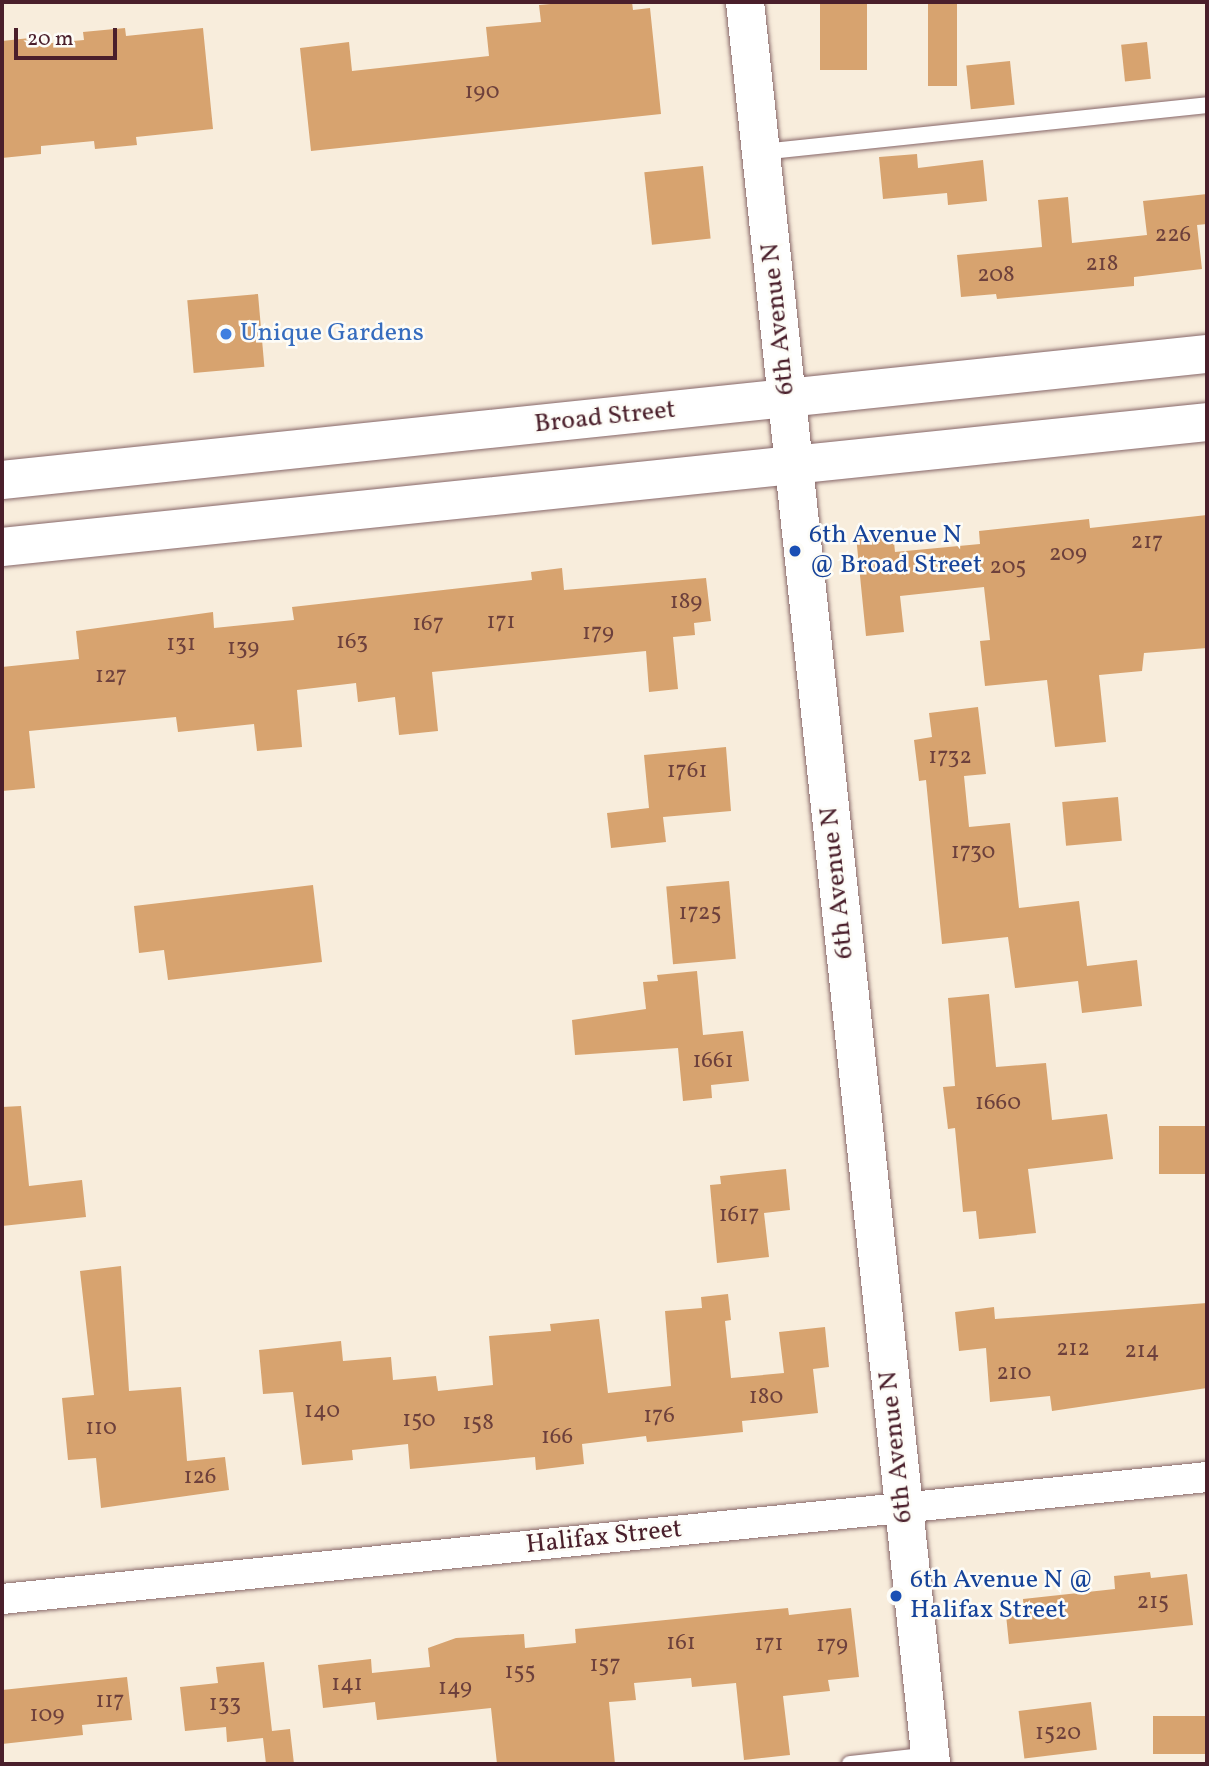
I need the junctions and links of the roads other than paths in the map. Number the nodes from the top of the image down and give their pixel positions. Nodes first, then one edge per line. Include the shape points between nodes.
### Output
1 (745, 2) edge
2 (1207, 104) edge
3 (761, 152) junction
4 (1207, 354) edge
5 (787, 399) junction
6 (1207, 422) edge
7 (794, 465) junction
8 (2, 480) edge
9 (2, 547) edge
10 (1207, 1477) edge
11 (904, 1507) junction
12 (2, 1599) edge
13 (930, 1760) edge
14 (850, 1764) edge

1 - 3 main road, 6th Avenue N
2 - 3 lane
3 - 5 main road, 6th Avenue N
4 - 5 main road, Broad Street
5 - 7 main road, 6th Avenue N
5 - 8 main road, Broad Street
6 - 7 main road
7 - 9 main road
7 - 11 main road, 6th Avenue N
10 - 11 street, Halifax Street
11 - 12 street, Halifax Street
11 - 13 main road, 6th Avenue N
13 - 14 lane

